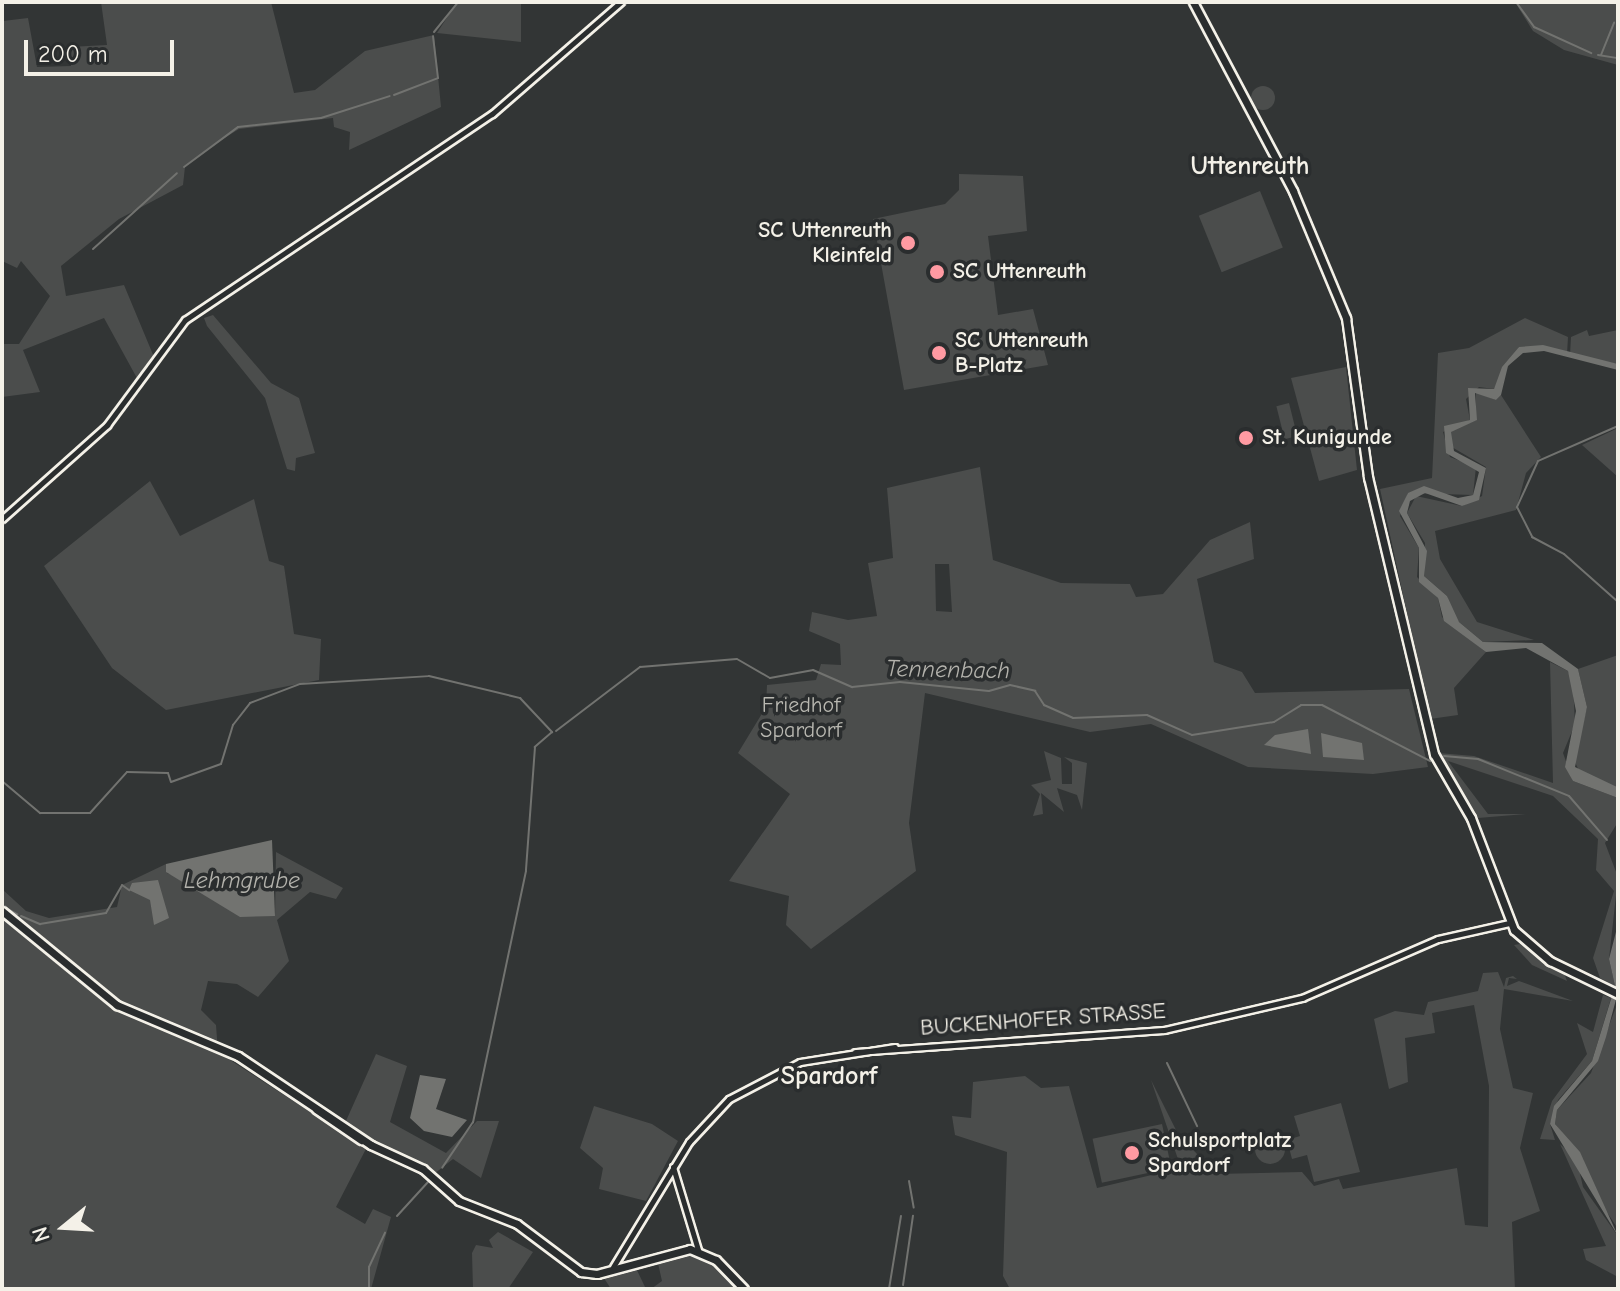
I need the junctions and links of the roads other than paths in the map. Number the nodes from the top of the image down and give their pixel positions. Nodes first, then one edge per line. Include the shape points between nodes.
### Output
1 (621, 2) edge
2 (1193, 2) edge
3 (2, 519) edge
4 (2, 911) edge
5 (1509, 923) junction
6 (1618, 994) edge
7 (309, 1102) junction
8 (336, 1116) junction
9 (344, 1123) junction
10 (334, 1126) junction
11 (364, 1141) junction
12 (673, 1166) junction
13 (698, 1250) junction
14 (613, 1267) junction
15 (744, 1289) edge

1 - 3 street via 492,114 185,320 107,425
2 - 5 main road via 1293,191 1346,318 1377,516 1430,743 1471,818
4 - 7 main road via 117,1005 259,1068
5 - 6 main road via 1550,961
5 - 12 street, BUCKENHOFER STRASSE via 1438,939 1302,998 1164,1030 898,1047 800,1062 742,1089
7 - 8 main road
7 - 10 main road
8 - 9 main road
8 - 10 main road
9 - 10 main road
9 - 11 main road
10 - 11 main road
11 - 14 main road via 416,1165 482,1212 517,1224 585,1273
12 - 13 street
12 - 14 street, BUCKENHOFER STRASSE
13 - 14 main road
13 - 15 main road via 716,1260

